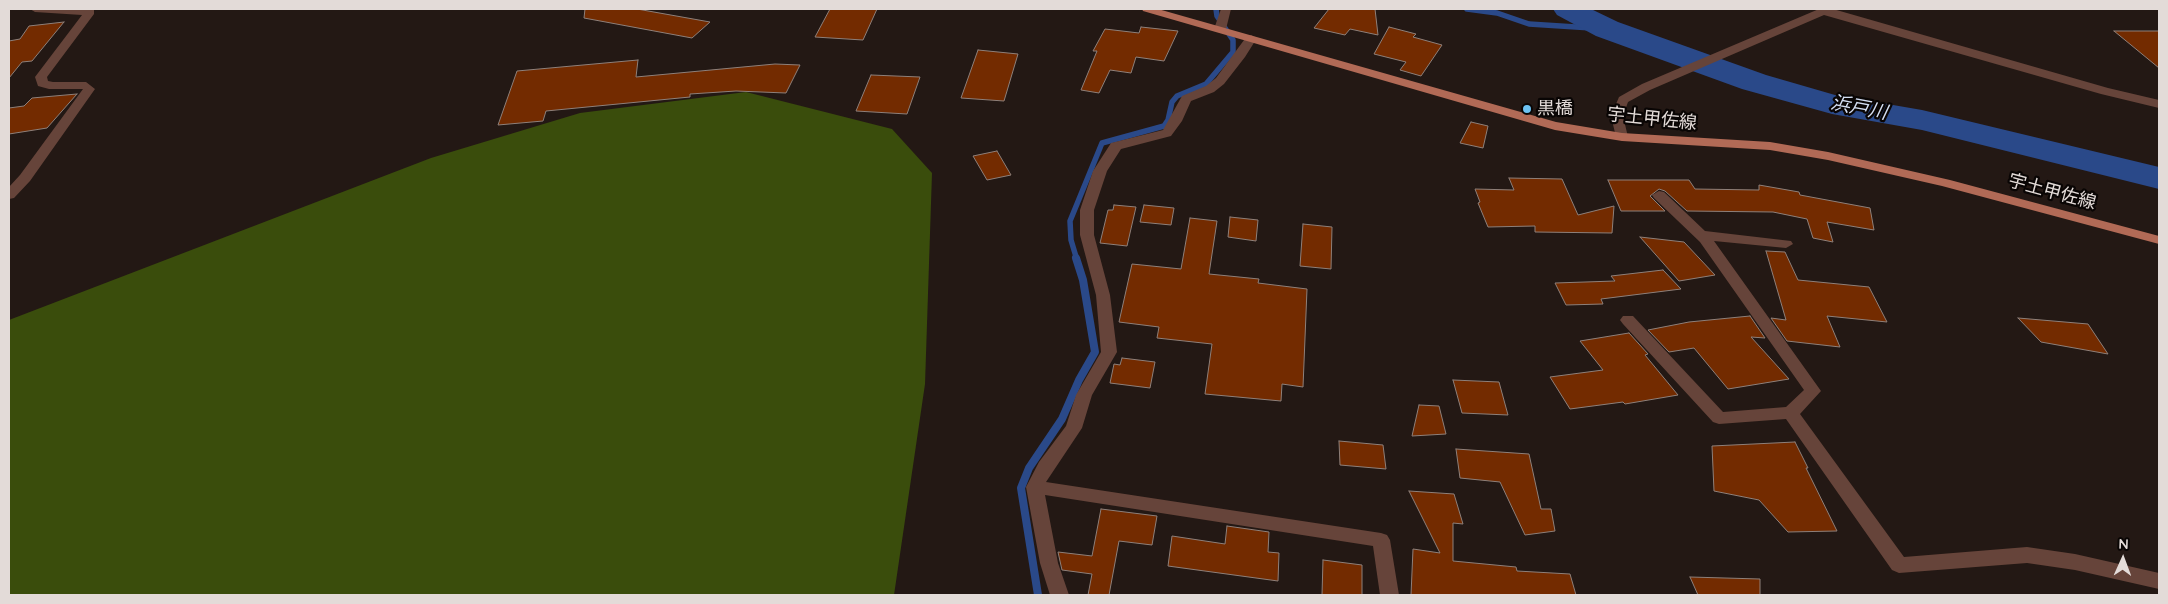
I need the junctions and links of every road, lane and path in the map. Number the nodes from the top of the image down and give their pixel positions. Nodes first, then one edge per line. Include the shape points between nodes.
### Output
1 (35, 9) edge
2 (1147, 9) edge
3 (1226, 9) edge
4 (1822, 12) edge
5 (1220, 29) junction
6 (1251, 38) junction
7 (2159, 104) edge
8 (1622, 137) junction
9 (9, 195) edge
10 (1660, 196) dead end
11 (1701, 235) junction
12 (2159, 240) edge
13 (1786, 244) dead end
14 (1628, 320) dead end
15 (1790, 413) junction
16 (1035, 487) junction
17 (2159, 581) edge
18 (1058, 595) edge
19 (1389, 595) edge

1 - 9 street via 90,12 41,77 42,83 48,85 78,85 89,89 25,178
2 - 5 main road, 宇土甲佐線
3 - 5 street
4 - 7 street
4 - 8 street via 1646,87 1623,100 1617,116
5 - 6 main road, 宇土甲佐線
6 - 8 main road, 宇土甲佐線 via 1503,113
6 - 16 street via 1220,81 1210,89 1186,98 1167,132 1116,146 1100,171 1087,210 1087,235 1103,294 1109,352 1084,395 1074,428 1045,467
8 - 12 main road, 宇土甲佐線 via 1770,146 1828,156 1945,183
10 - 11 street
11 - 13 street
11 - 15 street via 1813,391
14 - 15 street via 1719,418
15 - 17 street via 1899,565 2027,555
16 - 18 street
16 - 19 street via 1381,540

